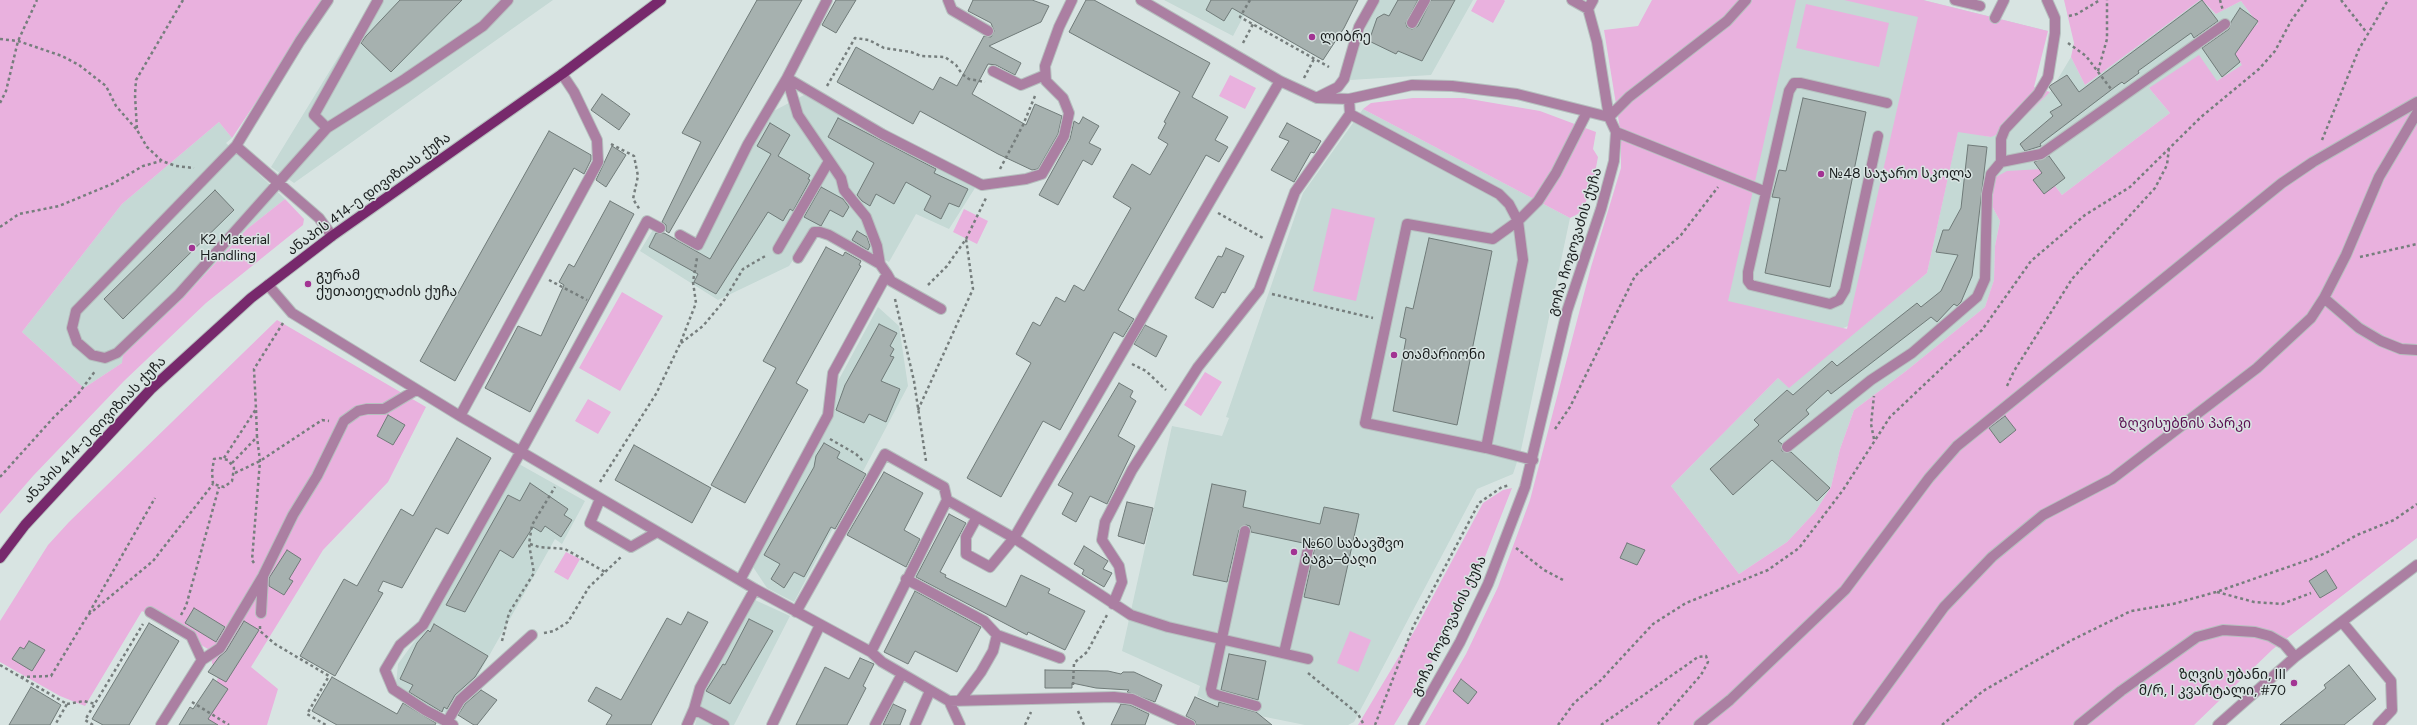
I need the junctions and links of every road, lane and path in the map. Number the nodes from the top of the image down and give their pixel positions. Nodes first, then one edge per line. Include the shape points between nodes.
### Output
1 (37, 0) edge
2 (183, 0) edge
3 (328, 0) edge
4 (378, 0) edge
5 (508, 0) edge
6 (662, 0) edge
7 (827, 0) edge
8 (948, 0) edge
9 (1072, 0) edge
10 (1141, 0) edge
11 (1250, 0) edge
12 (1374, 0) edge
13 (1425, 0) edge
14 (1572, 0) edge
15 (1746, 0) edge
16 (1955, 0) edge
17 (2004, 0) edge
18 (2047, 0) edge
19 (2100, 0) edge
20 (2107, 0) edge
21 (2220, 0) edge
22 (2306, 0) edge
23 (2341, 0) edge
24 (2388, 0) edge
25 (1591, 4) edge
26 (1980, 6) dead end
27 (2222, 9) dead end
28 (1996, 18) dead end
29 (2055, 18) junction
30 (1253, 24) junction
31 (1412, 24) dead end
32 (2225, 24) dead end
33 (988, 31) dead end
34 (2055, 33) junction
35 (2367, 33) junction
36 (0, 39) edge
37 (18, 41) junction
38 (1236, 55) junction
39 (1314, 59) junction
40 (1329, 67) dead end
41 (2098, 71) junction
42 (996, 72) joint
43 (562, 74) junction
44 (1044, 75) junction
45 (787, 78) junction
46 (830, 80) dead end
47 (1280, 81) junction
48 (1298, 89) junction
49 (2111, 90) dead end
50 (1317, 98) junction
51 (1349, 99) junction
52 (2417, 102) edge
53 (0, 103) edge
54 (1887, 103) dead end
55 (1587, 112) junction
56 (2417, 113) edge
57 (1350, 114) junction
58 (1608, 117) junction
59 (327, 128) junction
60 (137, 130) junction
61 (1616, 132) junction
62 (1878, 136) dead end
63 (597, 140) junction
64 (236, 146) junction
65 (2169, 148) junction
66 (162, 161) junction
67 (829, 161) junction
68 (2001, 162) junction
69 (2313, 162) junction
70 (215, 168) junction
71 (1726, 176) junction
72 (278, 181) junction
73 (992, 184) junction
74 (1766, 192) junction
75 (1207, 207) junction
76 (647, 221) junction
77 (1518, 221) junction
78 (0, 227) edge
79 (660, 228) dead end
80 (1250, 232) dead end
81 (680, 235) dead end
82 (332, 236) junction
83 (966, 239) junction
84 (2417, 244) edge
85 (778, 249) joint
86 (2346, 255) junction
87 (798, 258) dead end
88 (880, 264) junction
89 (695, 270) dead end
90 (538, 274) junction
91 (889, 278) junction
92 (268, 285) junction
93 (1273, 294) dead end
94 (919, 297) junction
95 (2324, 298) junction
96 (585, 299) dead end
97 (941, 309) dead end
98 (1365, 317) dead end
99 (285, 321) dead end
100 (680, 344) junction
101 (2417, 350) edge
102 (1120, 357) junction
103 (105, 358) junction
104 (1871, 380) junction
105 (416, 390) junction
106 (1172, 394) dead end
107 (2008, 403) junction
108 (256, 409) junction
109 (918, 410) junction
110 (460, 416) junction
111 (344, 421) junction
112 (1554, 431) dead end
113 (818, 432) junction
114 (257, 437) junction
115 (1874, 439) junction
116 (1787, 447) dead end
117 (1486, 448) junction
118 (520, 453) junction
119 (224, 458) junction
120 (1533, 460) junction
121 (260, 461) junction
122 (232, 463) junction
123 (235, 473) junction
124 (874, 473) junction
125 (0, 477) edge
126 (561, 477) junction
127 (929, 479) junction
128 (213, 484) junction
129 (1515, 484) dead end
130 (219, 487) junction
131 (596, 497) junction
132 (155, 498) dead end
133 (947, 500) junction
134 (2417, 504) edge
135 (977, 516) junction
136 (1245, 531) dead end
137 (657, 532) junction
138 (1014, 538) junction
139 (529, 544) junction
140 (1309, 545) dead end
141 (631, 547) junction
142 (1518, 549) dead end
143 (0, 558) edge
144 (2417, 565) edge
145 (605, 572) junction
146 (263, 576) junction
147 (906, 579) junction
148 (740, 580) junction
149 (1565, 581) dead end
150 (755, 589) junction
151 (2216, 592) junction
152 (2311, 593) dead end
153 (1113, 604) junction
154 (150, 612) joint
155 (796, 612) junction
156 (261, 614) dead end
157 (88, 615) junction
158 (2342, 622) junction
159 (820, 625) junction
160 (175, 627) junction
161 (532, 635) joint
162 (997, 635) junction
163 (267, 638) dead end
164 (1223, 640) junction
165 (871, 652) junction
166 (1284, 653) junction
167 (2295, 657) junction
168 (1060, 658) dead end
169 (1308, 659) joint
170 (202, 660) junction
171 (0, 664) edge
172 (493, 668) junction
173 (902, 674) junction
174 (21, 677) junction
175 (930, 691) junction
176 (180, 695) junction
177 (1073, 697) junction
178 (961, 699) junction
179 (949, 701) junction
180 (67, 704) junction
181 (95, 704) junction
182 (1256, 706) dead end
183 (694, 709) junction
184 (450, 723) edge
185 (55, 725) edge
186 (93, 725) edge
187 (161, 725) edge
188 (229, 725) edge
189 (326, 725) edge
190 (687, 725) edge
191 (724, 725) edge
192 (772, 725) edge
193 (875, 725) edge
194 (915, 725) edge
195 (960, 725) edge
196 (1190, 725) edge
197 (1364, 725) edge
198 (1375, 725) edge
199 (1413, 725) edge
200 (1558, 725) edge
201 (1601, 725) edge
202 (1658, 725) edge
203 (1699, 725) edge
204 (1858, 725) edge
205 (1942, 725) edge
206 (2079, 725) edge
207 (2218, 725) edge
208 (2378, 725) edge

1 - 37 path
2 - 60 path via 136,80
3 - 64 street
4 - 59 street via 314,115
5 - 59 street via 483,26
6 - 43 main road, ანაპის 414-ე დივიზიას ქუჩა
7 - 45 street
8 - 33 street via 952,10
9 - 44 street via 1054,40
10 - 38 street
11 - 30 path via 1240,17
12 - 50 street via 1359,27 1344,79 1338,87
13 - 31 street
14 - 25 street
15 - 58 street via 1728,21
16 - 26 street
17 - 28 street
18 - 29 street
19 - 29 path via 2077,14
20 - 41 path via 2107,40
21 - 27 path
22 - 65 path via 2271,56
23 - 35 path
24 - 35 path
25 - 58 street
29 - 34 street
30 - 38 path
30 - 39 path
32 - 68 street via 2041,154
34 - 41 path via 2086,56
34 - 68 street via 2048,77 2038,94 2005,129 2000,145
35 - 69 path
36 - 37 path
37 - 53 path via 6,91
37 - 60 path via 62,56 79,65 106,86 116,106
38 - 47 street
39 - 40 path
39 - 48 path
41 - 49 path
42 - 44 street via 1021,85
42 - 46 path via 982,83 969,79 962,74 956,64 945,57 921,56 884,48 869,40 855,38
43 - 63 street via 574,92
43 - 82 main road, ანაპის 414-ე დივიზიას ქუჩა
44 - 73 path via 1023,125
44 - 73 street via 1046,81 1063,98 1069,113 1064,136 1042,174
45 - 67 street via 798,115
45 - 73 street via 882,134 949,169 982,185
45 - 81 street via 748,144 698,245
47 - 48 street
47 - 75 street
48 - 50 street
50 - 51 street
51 - 55 street via 1412,85 1452,86 1517,94
51 - 57 street
52 - 69 street
54 - 74 street via 1794,83 1789,91
55 - 58 street
55 - 77 street via 1556,173 1538,201
56 - 86 street via 2379,177
57 - 77 street via 1499,194 1509,204
57 - 153 street via 1295,192 1259,290 1198,367 1132,470 1105,522 1102,540 1119,566 1122,582
58 - 61 street
59 - 72 street
60 - 66 path via 147,147
61 - 71 street
61 - 120 street, გოჩა ჩოგოვაძის ქუჩა via 1614,161 1601,210 1567,311
62 - 74 street via 1845,290 1839,300 1830,304 1751,285 1748,281
63 - 76 path via 613,144 634,156 638,176 633,199
63 - 90 street via 598,162
64 - 70 street
64 - 72 street
65 - 107 path via 2167,165 2155,188 2087,260 2060,296 2009,380
65 - 115 path via 2130,186 2080,219 2031,261 1982,330 1899,407
66 - 70 path via 183,167
66 - 78 path via 143,166 112,184 59,206 19,214
67 - 85 street
67 - 88 street via 841,178 844,190 866,218 877,246
68 - 104 street via 1991,174 1987,194 1985,279 1977,297 1912,353
69 - 107 street via 2240,216
70 - 103 street via 76,311 72,328 77,342 92,355
71 - 74 street
71 - 112 path via 1681,234 1635,276 1570,407
72 - 82 street via 321,220
72 - 103 street via 179,294 117,353
73 - 83 path
75 - 80 path via 1243,225
75 - 102 street
76 - 79 street
76 - 118 street
77 - 117 street via 1523,260
77 - 117 street via 1493,239 1407,224 1365,423
82 - 92 main road, ანაპის 414-ე დივიზიას ქუჩა
83 - 94 path
83 - 109 path via 973,290
84 - 86 path via 2367,256
85 - 100 path via 743,269 723,302 708,320
86 - 95 street
87 - 88 street via 814,232 820,232
88 - 91 street
89 - 100 path via 693,282 696,303
90 - 96 path
90 - 110 street
91 - 94 street
91 - 109 path
91 - 113 street via 832,373 828,415
92 - 105 street via 292,313
92 - 143 main road, ანაპის 414-ე დივიზიას ქუჩა via 151,389 25,525
93 - 98 path
94 - 97 street
95 - 101 street via 2358,328 2381,341 2409,351
95 - 204 street via 2310,318 2292,336 2220,397 2112,478 2043,515 1992,557 1944,607
99 - 108 path via 254,369
100 - 131 path via 656,394
102 - 106 path via 1146,371
102 - 138 street
103 - 125 path via 78,394
104 - 115 path via 1874,400 1871,424
104 - 116 street
105 - 110 street
105 - 111 street via 384,409 362,410
107 - 203 street via 1957,446 1943,462 1845,590 1730,700
108 - 114 path
108 - 119 path
109 - 127 path
110 - 118 street
111 - 121 path via 322,420
111 - 146 street
113 - 124 path via 856,454
113 - 148 street
114 - 121 path
114 - 122 path
115 - 200 path via 1843,490 1793,553 1768,570 1686,603 1654,624 1600,681 1574,703
117 - 120 street
118 - 126 street
118 - 184 street via 423,625 400,645 385,670 393,689
119 - 122 path
119 - 128 path via 214,459
120 - 199 street, გოჩა ჩოგოვაძის ქუჩა via 1488,584 1460,642
121 - 123 path
121 - 146 path via 252,560
122 - 123 path
123 - 130 path via 232,482
124 - 127 street via 885,454
124 - 155 street
126 - 131 street
126 - 139 path via 532,525
127 - 133 street via 944,488
128 - 130 path
128 - 157 path via 153,561
129 - 198 path via 1502,487 1479,503 1413,627
130 - 160 path via 186,606
131 - 137 street
131 - 141 street via 590,522
132 - 157 path
133 - 135 street
133 - 147 street
134 - 151 path via 2394,520 2357,535 2326,553
135 - 138 street
135 - 138 street via 966,537 966,554 990,567
136 - 164 street
137 - 141 street
137 - 148 street
138 - 153 street
139 - 145 path via 565,549
139 - 172 path via 534,573 509,613 505,634
140 - 166 street
141 - 145 path
142 - 149 path via 1544,570
144 - 158 street
145 - 161 path via 589,586 568,622 554,631
146 - 156 street
146 - 170 street via 220,648
147 - 162 street via 984,621
147 - 165 street
148 - 150 street
150 - 155 street
150 - 183 street via 700,688
151 - 152 path via 2254,602 2282,604
151 - 205 path via 2173,604 2137,609 2110,621 1984,691
153 - 164 street via 1131,615
153 - 177 path via 1087,652 1074,663
154 - 160 street
154 - 181 path
155 - 159 street
157 - 174 path via 51,676
158 - 167 street
158 - 208 street via 2391,681 2392,710
159 - 165 street
159 - 192 street
160 - 170 street via 191,636
161 - 172 street
162 - 168 street
162 - 178 street via 993,651
163 - 189 path via 329,676 307,714
164 - 166 street
164 - 182 street via 1212,693
165 - 173 street
166 - 169 street
167 - 206 street via 2284,644 2270,636 2255,632 2223,630 2197,637 2121,691
167 - 207 street
169 - 197 path via 1306,671 1358,714
170 - 176 street
171 - 174 path
172 - 184 street via 460,700
173 - 175 street
173 - 193 street
174 - 180 path
175 - 179 street
175 - 194 street
176 - 187 street
176 - 188 path
177 - 178 street
177 - 196 street via 1132,699
178 - 179 street
179 - 195 street
180 - 181 path via 84,701
180 - 185 path
181 - 186 path via 84,720
183 - 190 street
183 - 191 street
201 - 202 path via 1698,657 1706,656 1708,662 1703,672

